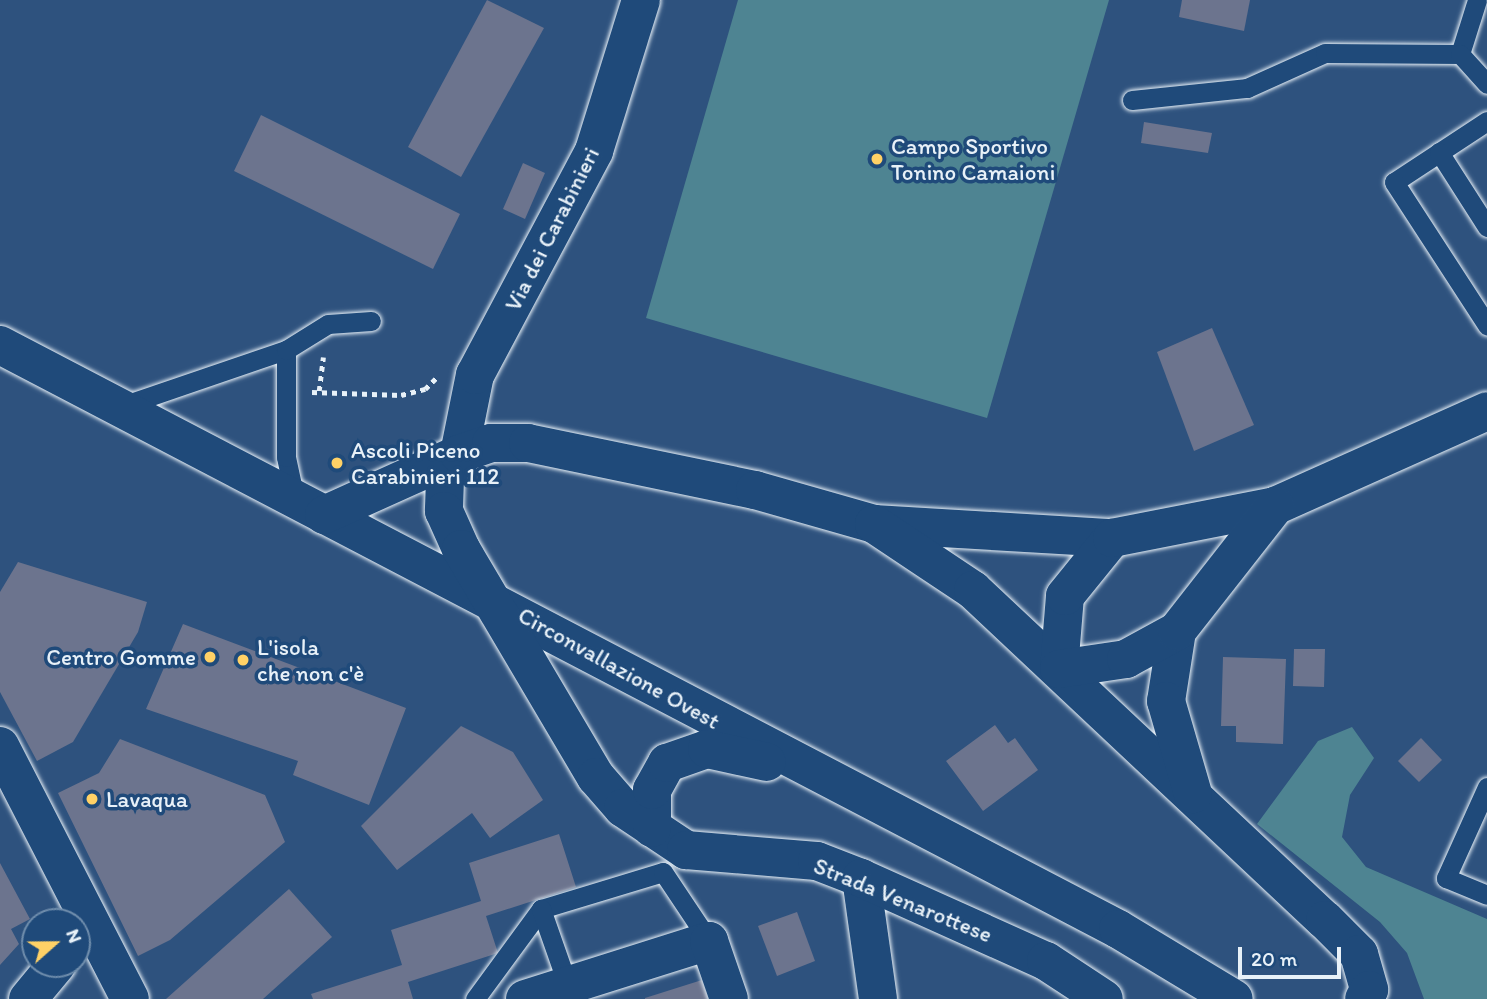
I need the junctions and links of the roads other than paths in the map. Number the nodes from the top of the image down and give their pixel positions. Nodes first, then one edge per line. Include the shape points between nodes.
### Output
1 (641, 0) edge
2 (1477, 0) edge
3 (1460, 54) junction
4 (1487, 84) edge
5 (1132, 100) dead end
6 (1487, 121) edge
7 (1439, 152) junction
8 (1487, 227) edge
9 (371, 321) dead end
10 (1487, 325) edge
11 (0, 345) edge
12 (286, 349) junction
13 (118, 407) junction
14 (1487, 411) edge
15 (459, 454) junction
16 (1275, 506) junction
17 (310, 507) junction
18 (874, 524) junction
19 (1112, 538) junction
20 (497, 602) junction
21 (1177, 631) junction
22 (1059, 669) junction
23 (0, 746) edge
24 (807, 771) junction
25 (1487, 787) edge
26 (1194, 796) junction
27 (652, 828) junction
28 (861, 877) junction
29 (1487, 895) edge
30 (72, 908) edge
31 (541, 909) junction
32 (709, 940) junction
33 (91, 943) edge
34 (45, 978) edge
35 (568, 986) junction
36 (28, 999) edge
37 (130, 999) edge
38 (475, 999) edge
39 (525, 999) edge
40 (729, 999) edge
41 (878, 999) edge
42 (1104, 999) edge
43 (1234, 999) edge
44 (1364, 999) edge

1 - 15 main road, Via dei Carabinieri via 594,151 475,375
2 - 3 lane
3 - 4 lane
3 - 5 lane via 1325,53 1247,88
6 - 7 lane
7 - 8 lane
7 - 10 lane via 1394,182
9 - 12 lane via 328,324
11 - 13 main road, Circonvallazione Ovest
12 - 13 lane
12 - 17 lane via 283,393
13 - 17 main road, Circonvallazione Ovest
14 - 16 main road
15 - 17 main road
15 - 18 main road via 491,443 528,443 755,490
15 - 20 main road, Strada Venarottese via 445,479 444,511
16 - 19 main road
16 - 21 main road
17 - 20 main road, Circonvallazione Ovest
18 - 19 main road
18 - 22 main road via 973,590
19 - 22 main road via 1065,596
20 - 24 main road, Circonvallazione Ovest
20 - 27 main road, Strada Venarottese via 596,777 623,808
21 - 22 main road via 1126,659
21 - 26 main road via 1166,701
22 - 26 main road
23 - 30 main road
24 - 27 main road via 707,750 667,763 652,790
24 - 43 main road, Circonvallazione Ovest via 1118,929
25 - 29 lane via 1446,878
26 - 44 main road via 1359,954 1369,990
27 - 28 main road, Strada Venarottese via 686,850 817,862
28 - 41 main road
28 - 42 main road, Strada Venarottese via 1046,961
31 - 32 lane via 663,872
31 - 35 lane
31 - 38 lane
32 - 35 main road
32 - 40 main road
33 - 37 main road
34 - 36 main road
35 - 39 main road

